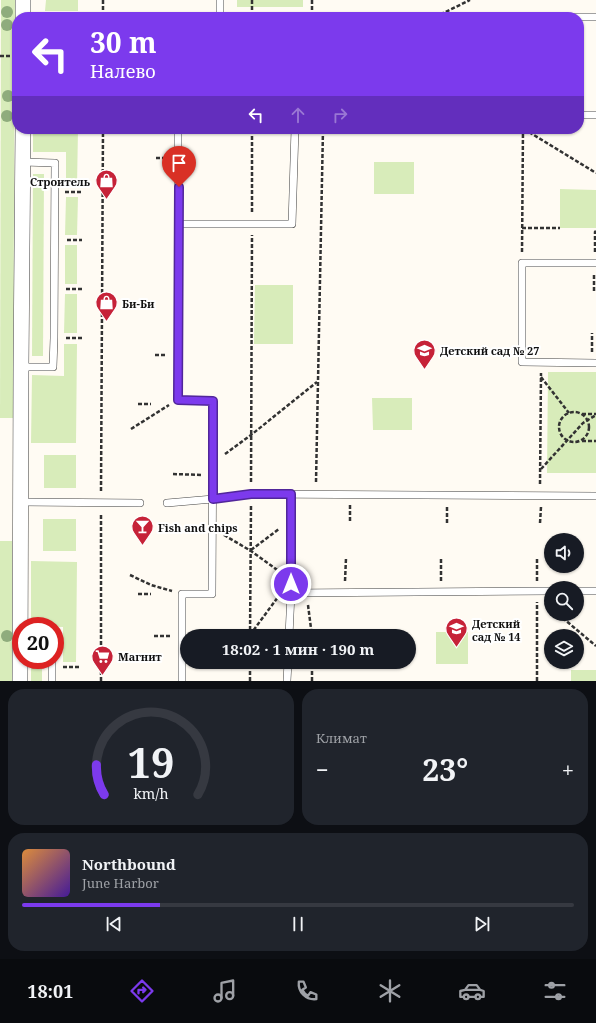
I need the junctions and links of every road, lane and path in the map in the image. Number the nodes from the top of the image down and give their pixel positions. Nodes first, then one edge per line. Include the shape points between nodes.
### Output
1 (23, 0) edge
2 (103, 0) edge
3 (220, 0) edge
4 (252, 0) edge
5 (312, 0) edge
6 (470, 0) edge
7 (23, 12) edge
8 (103, 12) edge
9 (220, 12) edge
10 (252, 12) edge
11 (312, 12) edge
12 (445, 12) edge
13 (584, 17) edge
14 (596, 17) edge
15 (0, 56) edge
16 (12, 56) edge
17 (584, 115) edge
18 (596, 115) edge
19 (23, 134) edge
20 (103, 134) edge
21 (178, 134) edge
22 (252, 134) edge
23 (295, 134) edge
24 (324, 134) edge
25 (523, 134) edge
26 (531, 134) edge
27 (23, 162) junction
28 (596, 173) edge
29 (55, 192) junction
30 (83, 192) dead end
31 (179, 224) junction
32 (252, 224) junction
33 (522, 228) junction
34 (560, 228) dead end
35 (596, 231) edge
36 (54, 240) junction
37 (82, 240) dead end
38 (522, 262) junction
39 (595, 263) edge
40 (54, 289) junction
41 (82, 289) dead end
42 (594, 291) dead end
43 (592, 333) dead end
44 (54, 338) junction
45 (82, 338) dead end
46 (541, 362) junction
47 (594, 362) edge
48 (21, 367) junction
49 (541, 377) junction
50 (318, 382) junction
51 (178, 400) junction
52 (138, 404) dead end
53 (151, 404) dead end
54 (570, 413) junction
55 (581, 414) junction
56 (596, 414) edge
57 (587, 420) junction
58 (131, 429) dead end
59 (251, 435) junction
60 (566, 441) junction
61 (582, 441) junction
62 (596, 441) edge
63 (101, 443) dead end
64 (213, 462) junction
65 (541, 469) junction
66 (173, 474) dead end
67 (213, 475) junction
68 (251, 494) junction
69 (291, 494) junction
70 (316, 494) junction
71 (350, 494) junction
72 (447, 495) junction
73 (540, 496) junction
74 (596, 496) edge
75 (213, 499) junction
76 (20, 502) junction
77 (140, 503) dead end
78 (167, 503) dead end
79 (291, 519) junction
80 (350, 522) dead end
81 (447, 523) dead end
82 (540, 523) dead end
83 (172, 529) dead end
84 (212, 529) junction
85 (251, 551) junction
86 (101, 556) dead end
87 (346, 558) dead end
88 (441, 558) dead end
89 (537, 558) dead end
90 (130, 575) dead end
91 (291, 580) junction
92 (537, 591) junction
93 (544, 591) edge
94 (584, 591) edge
95 (596, 591) edge
96 (291, 592) junction
97 (441, 592) junction
98 (307, 593) junction
99 (345, 593) junction
100 (138, 594) dead end
101 (151, 594) dead end
102 (182, 594) junction
103 (21, 617) edge
104 (566, 621) edge
105 (182, 629) edge
106 (250, 629) edge
107 (255, 629) edge
108 (289, 629) edge
109 (311, 629) edge
110 (154, 636) dead end
111 (180, 636) edge
112 (596, 646) edge
113 (64, 665) edge
114 (81, 667) dead end
115 (20, 669) edge
116 (52, 669) edge
117 (182, 669) edge
118 (250, 669) edge
119 (288, 669) edge
120 (312, 669) edge
121 (20, 681) edge
122 (52, 681) edge
123 (101, 681) edge
124 (182, 681) edge
125 (250, 681) edge
126 (287, 681) edge
127 (312, 681) edge
128 (537, 681) edge

1 - 7 street
2 - 8 path
3 - 9 lane
4 - 10 path
5 - 11 path
6 - 12 path
13 - 14 lane
15 - 16 path
17 - 18 lane
19 - 27 street
20 - 63 path
21 - 31 lane
22 - 32 path
23 - 32 lane via 292,224
24 - 50 path
25 - 33 path
26 - 28 path
27 - 29 lane via 55,162
27 - 48 street
29 - 30 path
29 - 36 lane
31 - 32 lane
31 - 51 lane
32 - 59 path
33 - 34 path
33 - 38 path
35 - 39 path
36 - 37 path
36 - 40 lane
38 - 39 lane
38 - 46 lane via 522,362
39 - 42 path
40 - 41 path
40 - 44 lane
43 - 47 path
44 - 45 path
44 - 48 lane via 53,367
46 - 47 lane
46 - 49 path
48 - 76 street
49 - 54 path
49 - 65 path
50 - 59 path
50 - 70 path
51 - 58 path
51 - 64 lane via 213,401
52 - 53 path
54 - 55 path
54 - 60 path via 560,420 558,428
55 - 56 path
55 - 57 path
56 - 57 path
57 - 60 path
57 - 61 path via 589,427
59 - 64 path
59 - 68 path
60 - 61 path
60 - 65 path
61 - 62 path
64 - 67 lane
65 - 73 path
66 - 67 path
67 - 75 lane
68 - 69 lane
68 - 75 lane
68 - 85 path
69 - 70 lane
69 - 79 lane
70 - 71 lane
71 - 72 lane
71 - 80 path
72 - 73 lane
72 - 81 path
73 - 74 lane
73 - 82 path
75 - 78 lane
75 - 84 lane
76 - 77 lane
76 - 103 street
79 - 85 path
79 - 91 lane
83 - 84 path
84 - 85 path
84 - 102 lane via 212,594
85 - 91 path
85 - 106 path
86 - 123 path
87 - 99 path
88 - 97 path
89 - 92 path
90 - 102 path via 151,585
91 - 96 lane
91 - 107 path
92 - 93 lane
92 - 97 lane
92 - 128 path
94 - 95 lane
96 - 98 lane
96 - 108 lane
97 - 99 lane
98 - 99 lane
98 - 109 path
100 - 101 path
102 - 105 lane
104 - 112 path
110 - 111 path
113 - 114 path
115 - 121 street
116 - 122 lane
117 - 124 lane
118 - 125 path
119 - 126 lane
120 - 127 path

